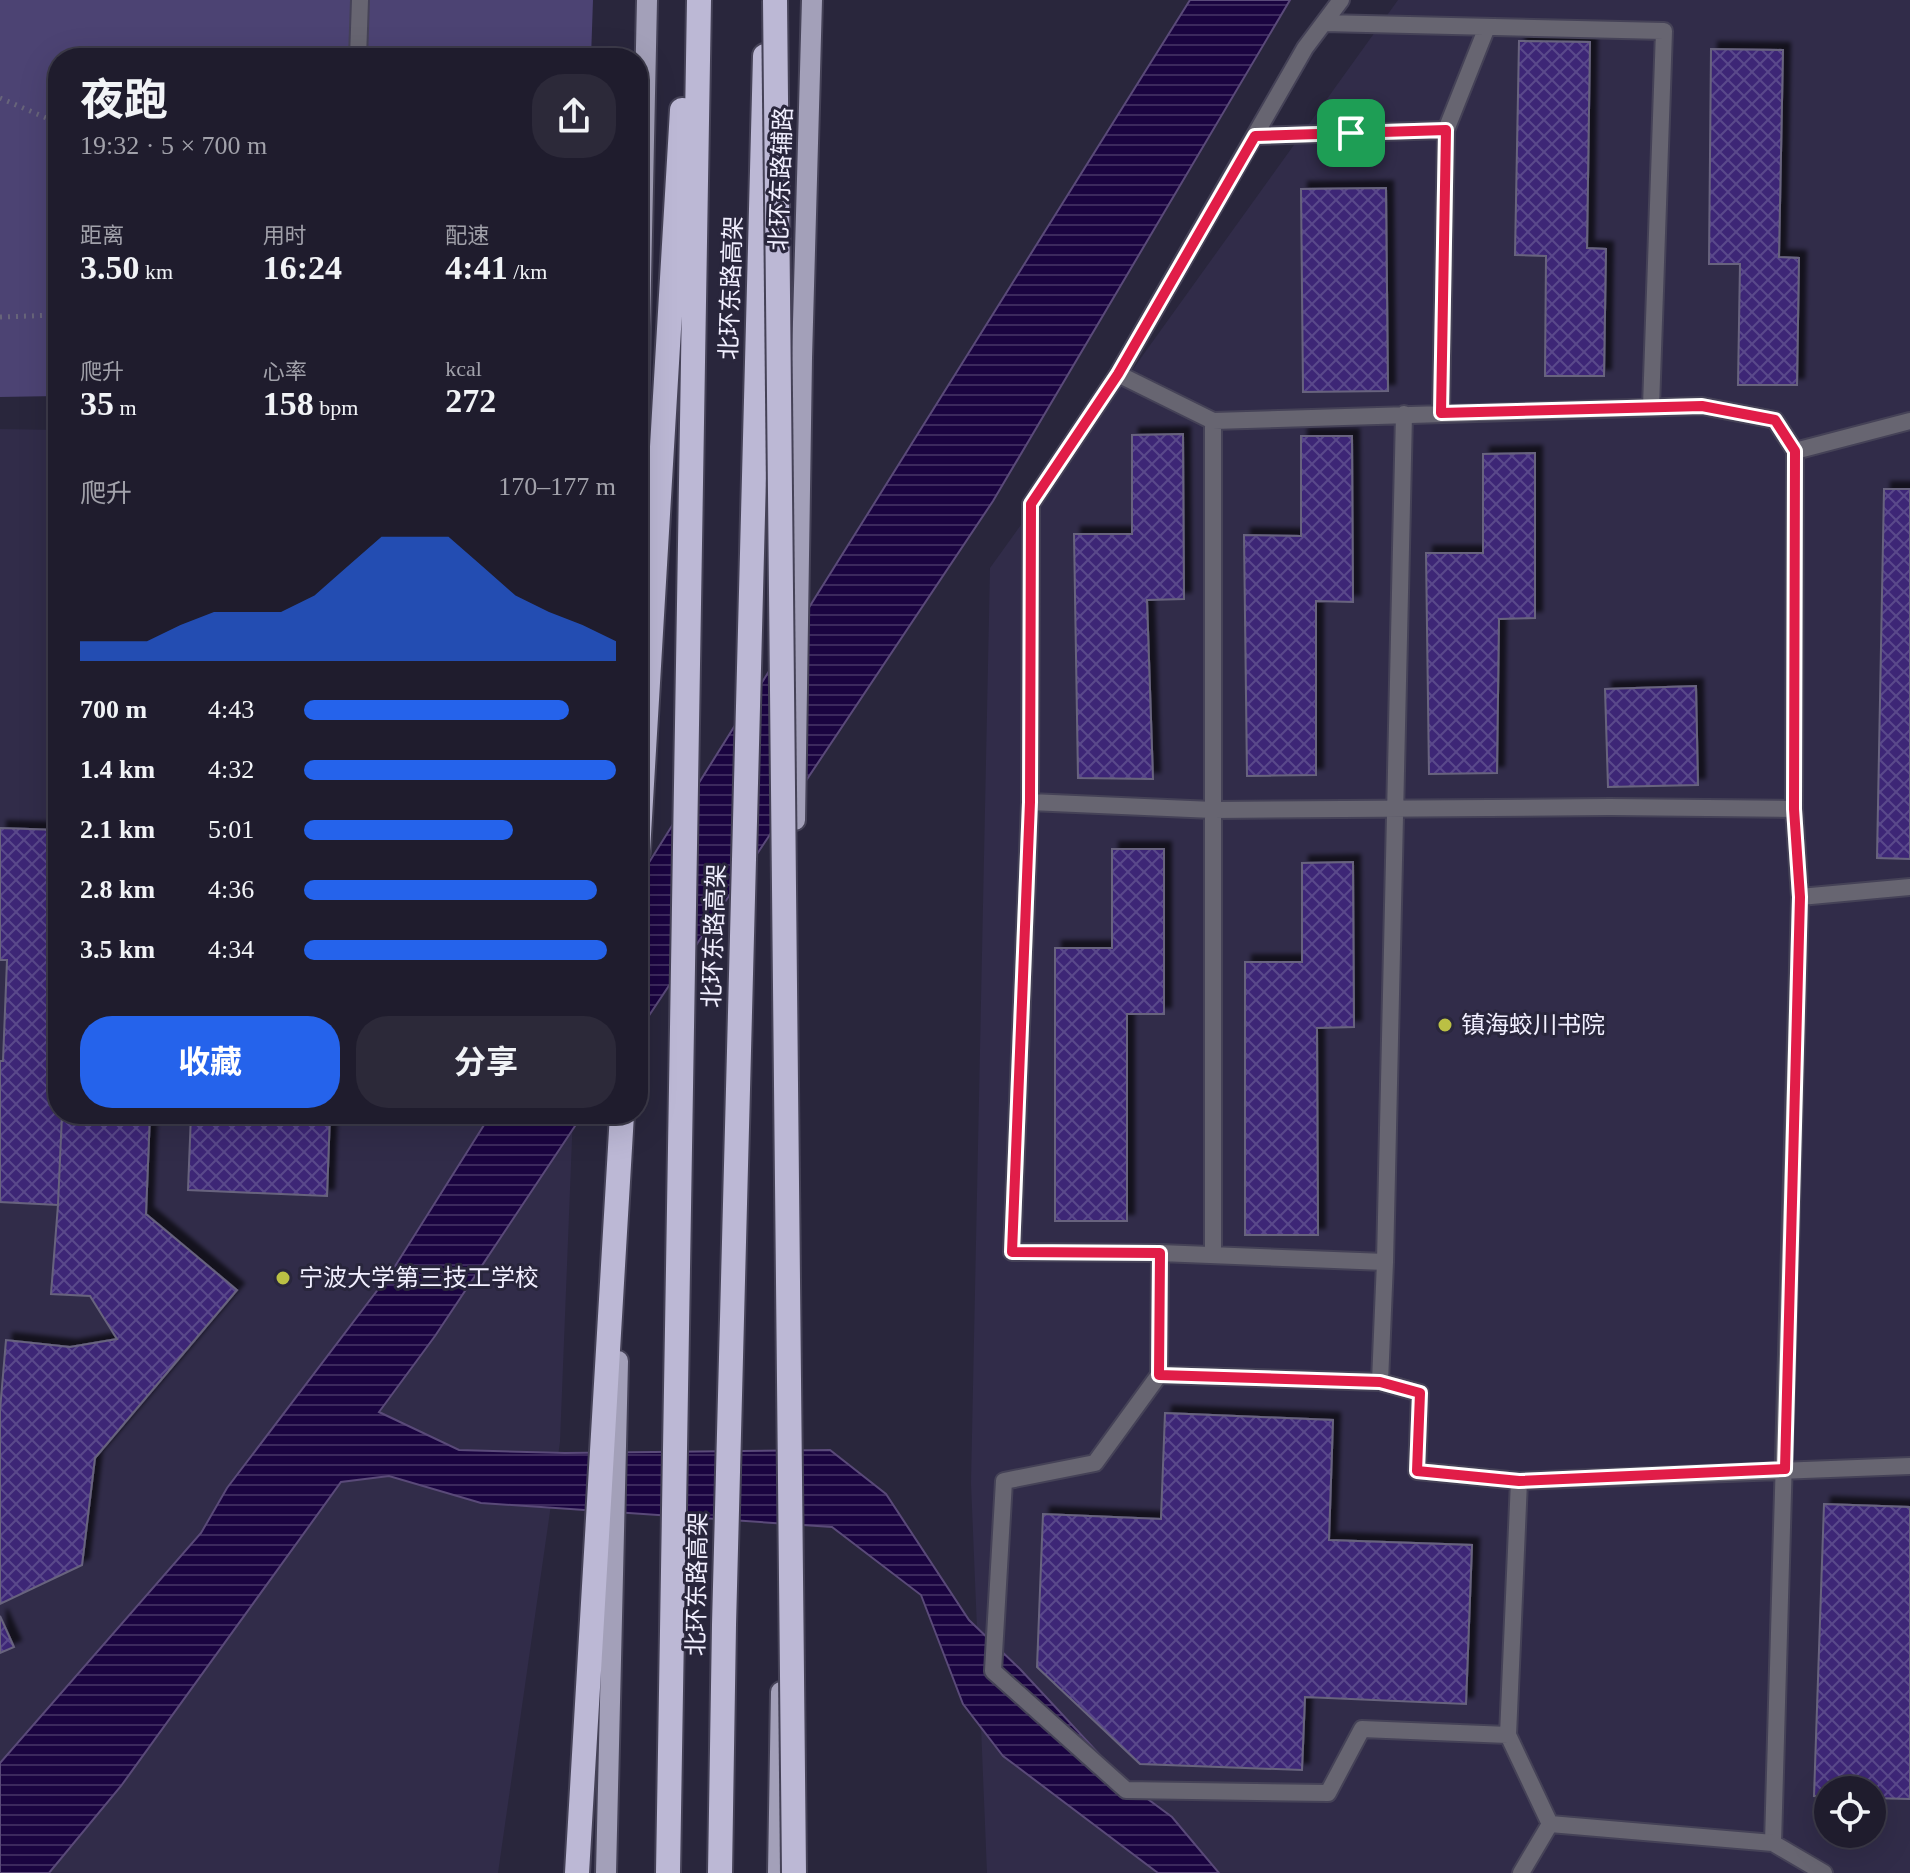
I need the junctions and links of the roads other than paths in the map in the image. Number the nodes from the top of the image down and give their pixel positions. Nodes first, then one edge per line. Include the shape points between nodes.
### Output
1 (360, 0) edge
2 (647, 0) edge
3 (689, 0) edge
4 (699, 0) edge
5 (766, 0) edge
6 (775, 0) edge
7 (812, 0) edge
8 (1341, 0) edge
9 (1324, 23) junction
10 (1487, 27) junction
11 (358, 48) edge
12 (646, 48) edge
13 (1446, 130) junction
14 (1255, 136) junction
15 (1118, 374) junction
16 (1651, 407) junction
17 (1441, 413) junction
18 (1404, 414) junction
19 (1213, 421) junction
20 (1910, 421) edge
21 (1795, 451) junction
22 (648, 684) edge
23 (1030, 802) junction
24 (1394, 809) junction
25 (1794, 809) junction
26 (1213, 810) junction
27 (1910, 887) edge
28 (1800, 897) junction
29 (622, 1124) edge
30 (623, 1124) edge
31 (1160, 1253) junction
32 (1213, 1254) junction
33 (1385, 1262) junction
34 (1159, 1375) junction
35 (1380, 1382) junction
36 (1910, 1466) edge
37 (1785, 1469) junction
38 (1519, 1481) junction
39 (1508, 1735) junction
40 (1550, 1824) junction
41 (1773, 1843) junction
42 (577, 1873) edge
43 (606, 1873) edge
44 (668, 1873) edge
45 (720, 1873) edge
46 (778, 1873) edge
47 (794, 1873) edge
48 (1521, 1873) edge
49 (1824, 1873) edge

1 - 11 lane
2 - 12 main road
3 - 22 highway
4 - 44 highway, 北环东路高架
5 - 45 highway, 北环东路高架
6 - 47 highway, bridge
7 - 46 main road, 北环东路辅路, bridge
8 - 9 lane
9 - 10 lane
9 - 14 lane
10 - 13 lane
10 - 16 lane via 1664,31
13 - 14 lane
13 - 17 lane
14 - 15 lane
15 - 19 lane
15 - 23 lane via 1031,504
16 - 17 lane
16 - 21 lane via 1702,406 1775,420
17 - 18 lane
18 - 19 lane
18 - 24 lane
19 - 26 lane
20 - 21 lane
21 - 25 lane
23 - 26 lane
23 - 31 lane via 1012,1252
24 - 25 lane
24 - 26 lane
24 - 33 lane
25 - 28 lane
26 - 32 lane
27 - 28 lane
28 - 37 lane
29 - 42 highway
30 - 43 main road
31 - 32 lane
31 - 34 lane
32 - 33 lane
33 - 35 lane
34 - 35 lane
34 - 39 lane via 1095,1463 1004,1481 993,1671 1126,1790 1328,1793 1362,1729
35 - 38 lane via 1420,1393 1417,1471
36 - 37 lane
37 - 38 lane
37 - 41 lane
38 - 39 lane
39 - 40 lane
40 - 41 lane
40 - 48 lane
41 - 49 lane

